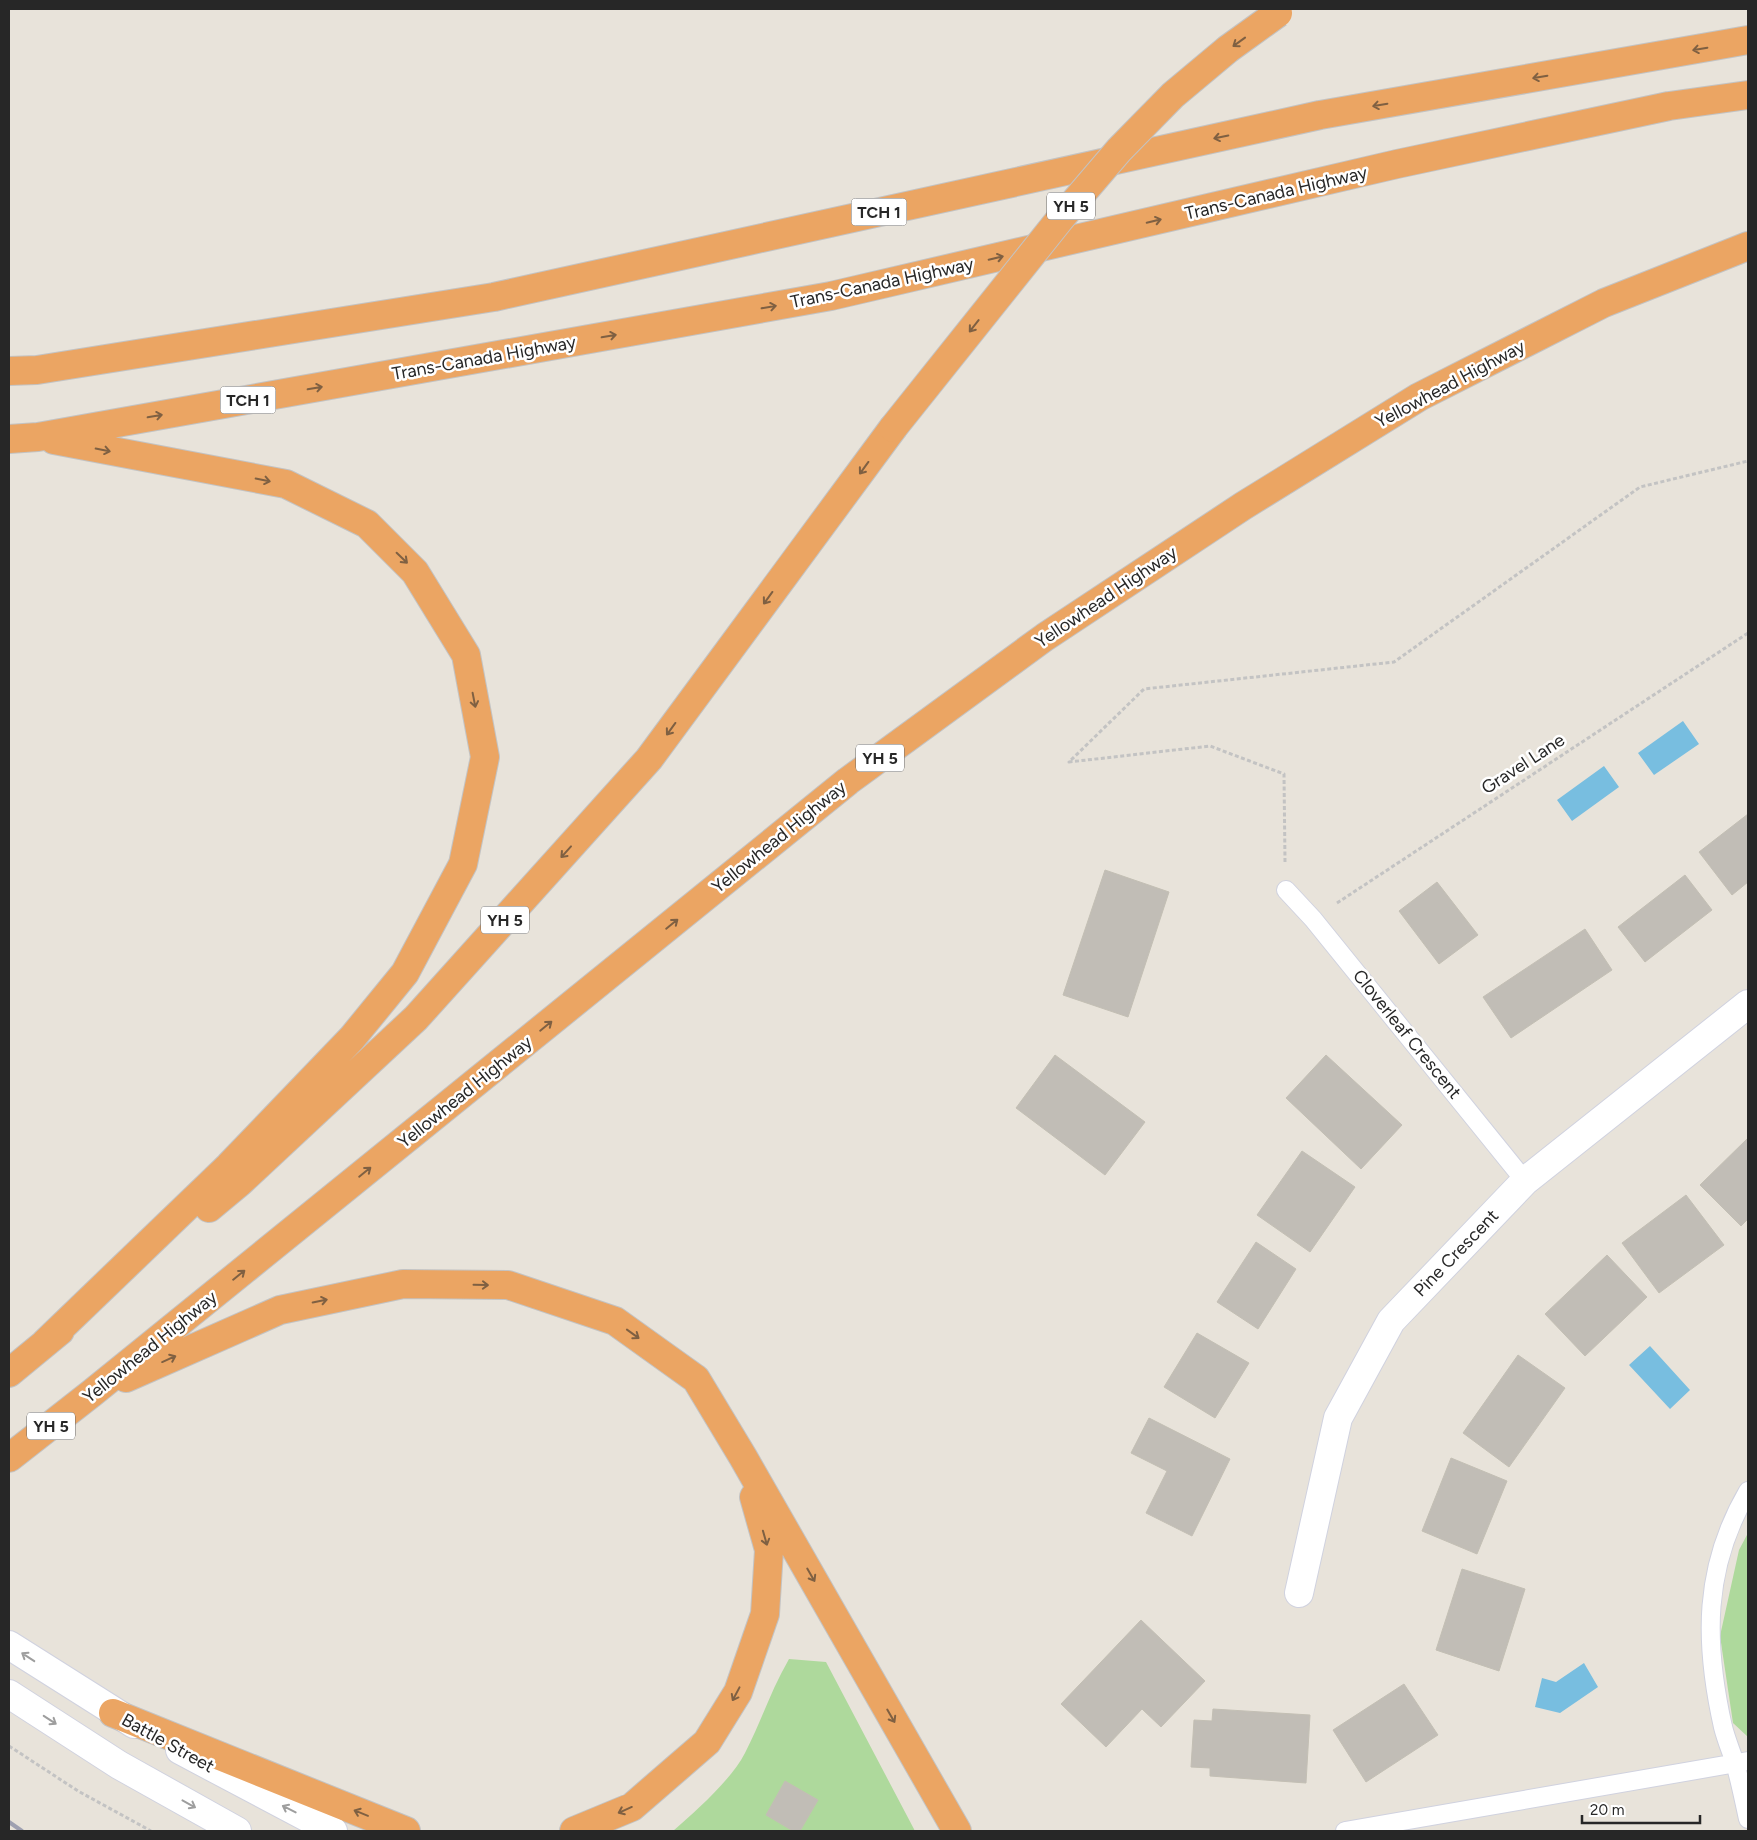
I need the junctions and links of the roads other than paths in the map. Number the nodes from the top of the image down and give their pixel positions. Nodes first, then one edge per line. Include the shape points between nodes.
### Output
1 (1281, 11) edge
2 (1748, 40) edge
3 (1748, 95) edge
4 (1748, 246) edge
5 (9, 371) edge
6 (38, 437) junction
7 (9, 439) edge
8 (1286, 890) road end
9 (1748, 1004) edge
10 (1525, 1181) junction
11 (45, 1343) junction
12 (9, 1373) edge
13 (92, 1394) junction
14 (743, 1457) junction
15 (9, 1458) edge
16 (1748, 1491) edge
17 (1299, 1593) dead end
18 (9, 1644) edge
19 (9, 1694) edge
20 (113, 1713) junction
21 (1741, 1762) edge
22 (1748, 1819) edge
23 (237, 1831) edge
24 (333, 1831) edge
25 (406, 1831) edge
26 (574, 1831) edge
27 (957, 1831) edge
28 (1345, 1831) edge

1 -> 11 highway, YH 5, bridge via 1228,49 1174,95 1119,150 893,428 649,759 416,1018 239,1183
2 -> 5 highway, TCH 1 via 1320,115 494,297 37,370
6 -> 3 highway, Trans-Canada Highway / TCH 1 via 831,296 1397,164 1669,106
13 -> 4 highway, Yellowhead Highway / YH 5 via 848,782 1046,637 1243,506 1420,397 1604,303
6 - 7 highway, Trans-Canada Highway / TCH 1
6 -> 11 highway via 286,484 367,524 416,572 466,655 485,757 463,864 405,973 352,1038 229,1166
8 - 10 lane, Cloverleaf Crescent
9 - 10 street, Pine Crescent
10 - 17 street, Pine Crescent via 1391,1321 1342,1410
11 - 12 highway, YH 5
13 -> 14 highway via 280,1310 403,1284 508,1285 615,1320 696,1379
13 - 15 highway, Yellowhead Highway / YH 5
14 -> 26 highway via 769,1550 765,1614 738,1692 707,1742 632,1808
14 -> 27 highway
16 - 21 lane via 1734,1514 1720,1552 1712,1594 1709,1642 1723,1728
20 -> 18 street, Battle Street
19 -> 23 street via 119,1765
24 -> 20 street, Battle Street
25 -> 20 highway
21 - 22 lane
21 - 28 lane

